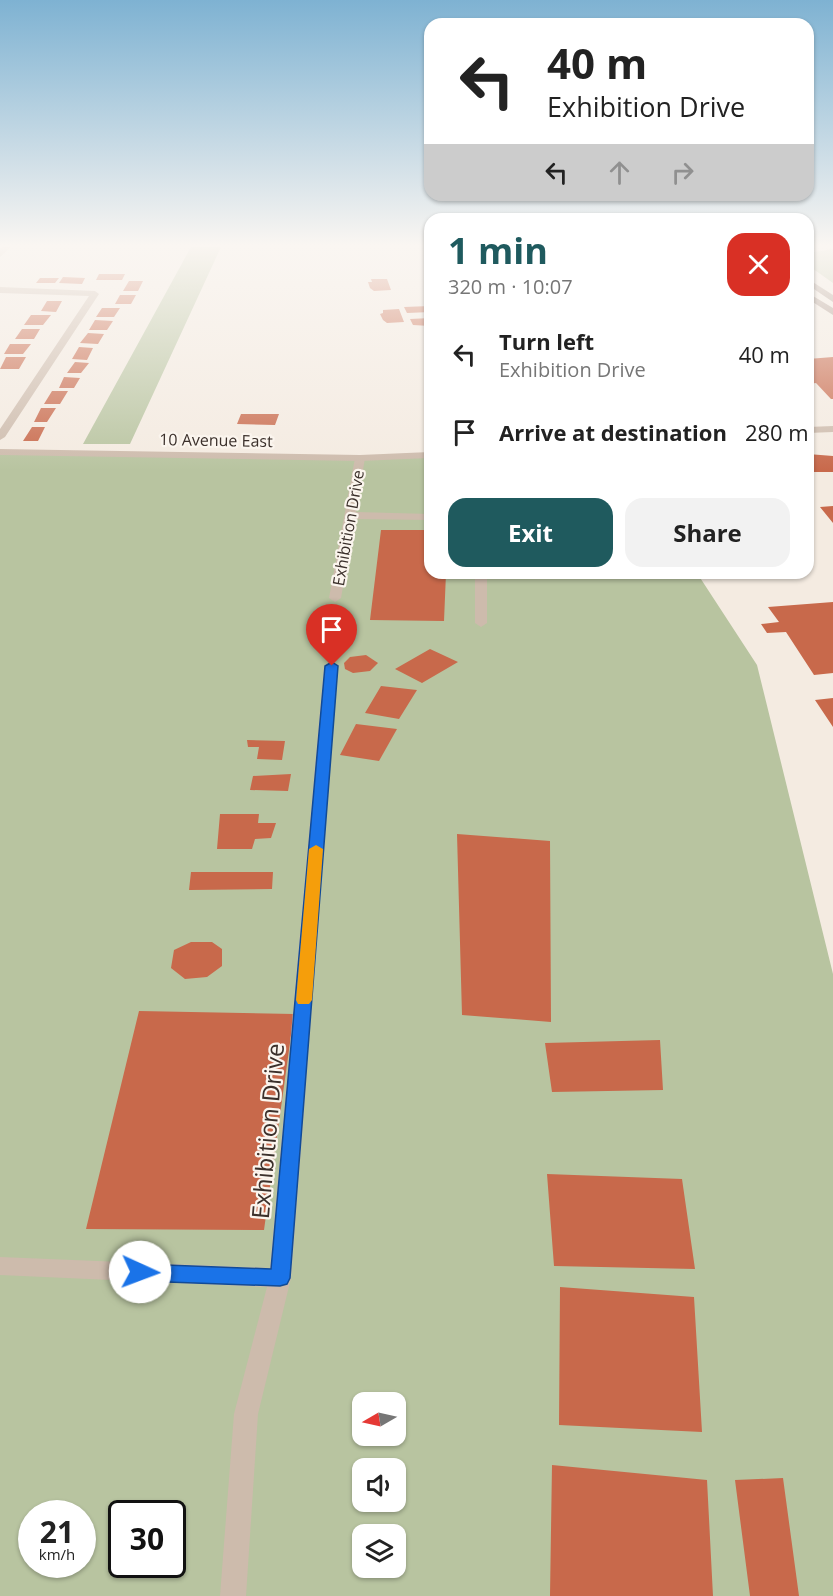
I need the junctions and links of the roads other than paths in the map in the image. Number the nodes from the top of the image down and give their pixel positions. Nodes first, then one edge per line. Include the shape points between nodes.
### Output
1 (77, 321) edge
2 (833, 429) edge
3 (814, 430) edge
4 (0, 437) edge
5 (0, 452) edge
6 (424, 455) edge
7 (360, 458) junction
8 (350, 515) junction
9 (424, 517) edge
10 (481, 579) edge
11 (335, 598) dead end
12 (481, 623) dead end
13 (332, 666) dead end
14 (0, 1266) edge
15 (280, 1278) junction
16 (233, 1596) edge

1 - 4 street
2 - 3 street
5 - 7 street, 10 Avenue East
6 - 7 street, 10 Avenue East
7 - 8 street, Exhibition Drive
8 - 9 street
8 - 11 street, Exhibition Drive
10 - 12 street
13 - 15 street, Exhibition Drive
14 - 15 street
15 - 16 street, Exhibition Drive via 246,1414

